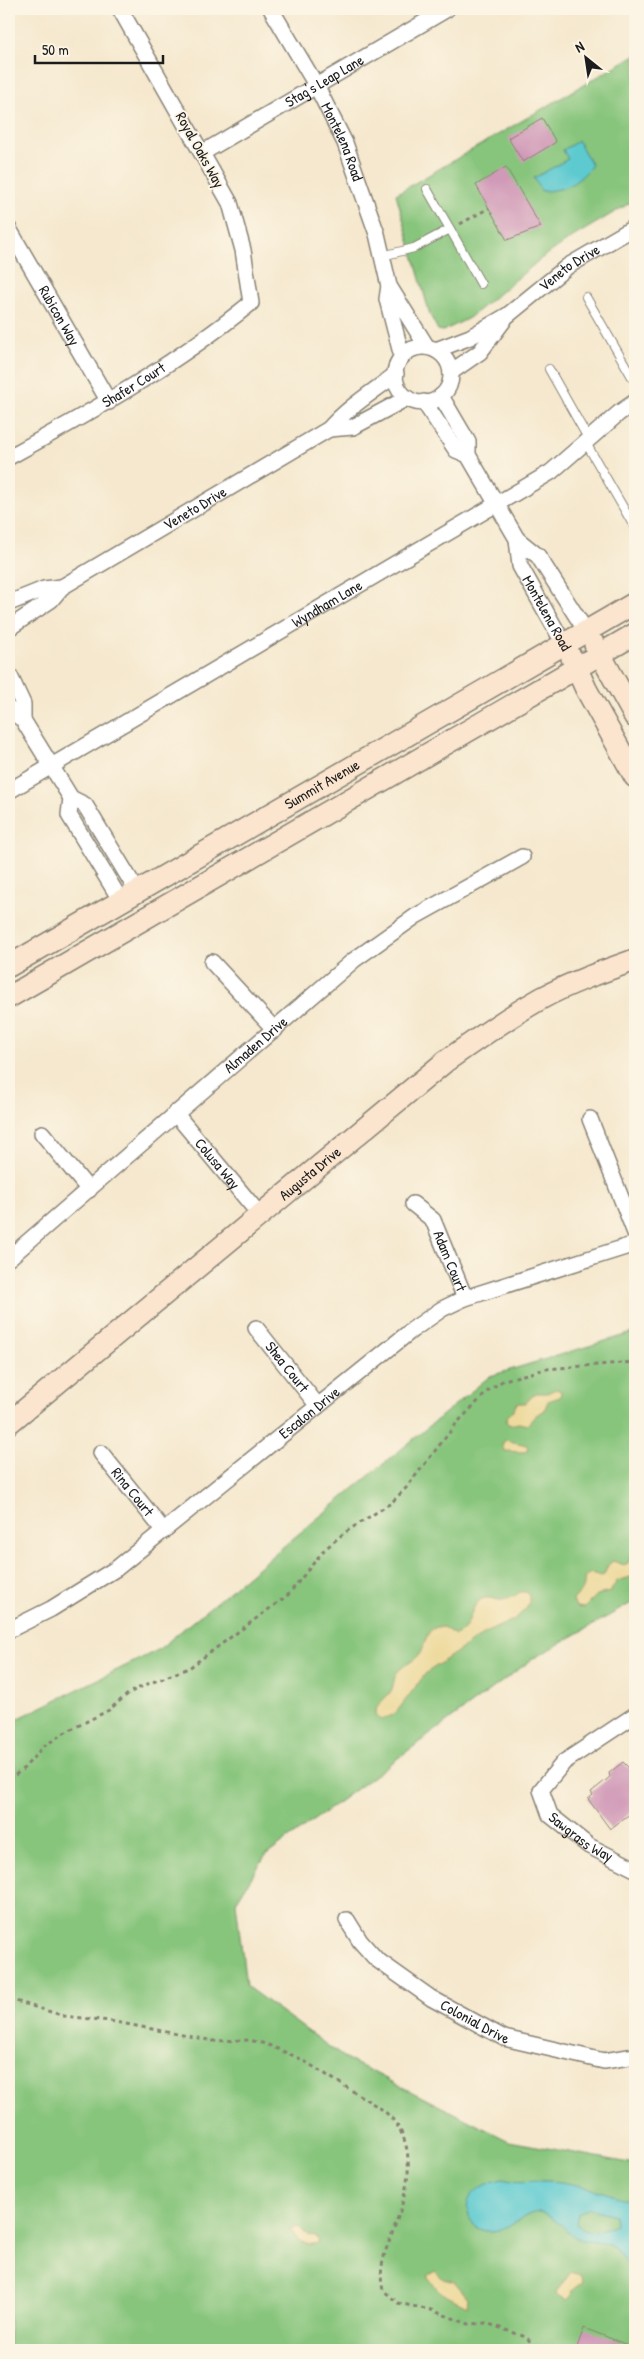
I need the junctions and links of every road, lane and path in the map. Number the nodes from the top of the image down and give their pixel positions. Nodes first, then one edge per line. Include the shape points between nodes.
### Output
1 (120, 9) edge
2 (271, 9) edge
3 (447, 9) edge
4 (316, 85) junction
5 (202, 153) junction
6 (427, 189) dead end
7 (489, 208) dead end
8 (635, 227) edge
9 (9, 229) edge
10 (450, 229) junction
11 (382, 256) junction
12 (482, 284) dead end
13 (389, 286) junction
14 (586, 297) dead end
15 (250, 303) joint
16 (508, 315) junction
17 (432, 349) junction
18 (402, 357) junction
19 (548, 369) dead end
20 (451, 372) junction
21 (396, 374) junction
22 (635, 382) edge
23 (441, 396) junction
24 (407, 398) junction
25 (110, 402) junction
26 (424, 402) junction
27 (635, 402) edge
28 (329, 430) junction
29 (587, 441) junction
30 (468, 455) junction
31 (9, 457) edge
32 (498, 504) junction
33 (635, 528) edge
34 (517, 539) junction
35 (62, 587) junction
36 (635, 602) edge
37 (9, 603) edge
38 (9, 628) edge
39 (635, 634) edge
40 (594, 643) junction
41 (571, 657) junction
42 (9, 674) edge
43 (9, 709) edge
44 (635, 717) edge
45 (23, 720) junction
46 (51, 766) junction
47 (635, 777) edge
48 (9, 790) edge
49 (522, 858) dead end
50 (129, 896) junction
51 (635, 960) edge
52 (212, 962) dead end
53 (9, 966) edge
54 (9, 997) edge
55 (275, 1030) junction
56 (175, 1113) junction
57 (590, 1119) dead end
58 (42, 1133) dead end
59 (89, 1190) junction
60 (413, 1204) dead end
61 (260, 1215) junction
62 (635, 1233) edge
63 (635, 1244) edge
64 (9, 1258) edge
65 (465, 1298) junction
66 (256, 1328) dead end
67 (635, 1362) edge
68 (318, 1406) junction
69 (9, 1423) edge
70 (102, 1453) dead end
71 (164, 1531) junction
72 (9, 1630) edge
73 (635, 1715) edge
74 (9, 1780) edge
75 (635, 1869) edge
76 (347, 1920) dead end
77 (9, 1999) edge
78 (635, 2056) edge
79 (533, 2350) edge

1 - 5 street, Royal Oaks Way
2 - 4 street, Montelena Road
3 - 4 street, Stag's Leap Lane
4 - 5 street, Stag's Leap Lane
4 - 11 street, Montelena Road via 348,152
5 - 15 street, Royal Oaks Way via 230,203 243,250
6 - 10 lane
7 - 10 path
8 - 16 street, Veneto Drive via 568,266
9 - 25 street, Rubicon Way
10 - 11 lane via 414,248
10 - 12 lane
11 - 13 street, Montelena Road
13 - 17 street, Montelena Road
13 - 18 street, Montelena Road via 387,299
14 - 22 lane
15 - 25 street, Shafer Court via 209,337
16 - 17 street, Veneto Drive via 470,337
16 - 20 street, Veneto Drive via 480,352
17 - 18 street via 413,349
17 - 20 street via 445,357
18 - 21 street
19 - 29 lane
20 - 23 street via 449,385
21 - 24 street via 398,387
21 - 28 street, Veneto Drive via 343,413
23 - 26 street
23 - 30 street, Montelena Road via 468,442
24 - 26 street
24 - 28 street, Veneto Drive via 353,427
25 - 31 street, Shafer Court
26 - 30 street, Montelena Road via 456,450
27 - 29 street, Wyndham Lane
28 - 35 street, Veneto Drive
29 - 32 street, Wyndham Lane via 552,472
29 - 33 lane
30 - 32 street, Montelena Road
32 - 34 street, Montelena Road
32 - 46 street, Wyndham Lane
34 - 40 street, Montelena Road via 538,556
34 - 41 street, Montelena Road via 520,566
35 - 37 street, Veneto Drive via 44,589
35 - 38 street, Veneto Drive via 50,600
36 - 40 main road, Summit Avenue
39 - 40 main road, Summit Avenue
40 - 41 main road, Summit Avenue
40 - 44 main road
41 - 47 main road
41 - 50 main road, Summit Avenue
41 - 54 main road, Summit Avenue
42 - 45 street via 23,704
43 - 45 street
45 - 46 street
46 - 48 street, Wyndham Lane
46 - 50 street via 71,798 85,805
49 - 55 street, Almaden Drive via 416,916 354,960
50 - 53 main road, Summit Avenue
51 - 61 main road, Augusta Drive via 544,997 492,1027
52 - 55 street
55 - 56 street, Almaden Drive
56 - 59 street, Almaden Drive
56 - 61 street, Colusa Way
57 - 62 street
58 - 59 street
59 - 64 street, Almaden Drive
60 - 65 street, Adam Court via 433,1220
61 - 69 main road, Augusta Drive
63 - 65 street, Escalon Drive
65 - 68 street, Escalon Drive via 412,1330
66 - 68 street, Shea Court
67 - 74 path via 546,1369 504,1380 489,1390 456,1424 392,1503 344,1533 324,1550 288,1595 189,1668 129,1693 109,1710 62,1734
68 - 71 street, Escalon Drive
70 - 71 street, Rina Court
71 - 72 street, Escalon Drive via 88,1588
73 - 75 street, Sawgrass Way via 564,1762 541,1790 550,1815 589,1846
76 - 78 street, Colonial Drive via 360,1942 376,1959 431,1998 504,2038 604,2061
77 - 79 path via 64,2016 110,2021 214,2041 249,2040 266,2044 302,2059 383,2110 403,2133 408,2154 404,2198 382,2268 383,2290 398,2304 431,2310 469,2324 486,2323 523,2336 529,2340

